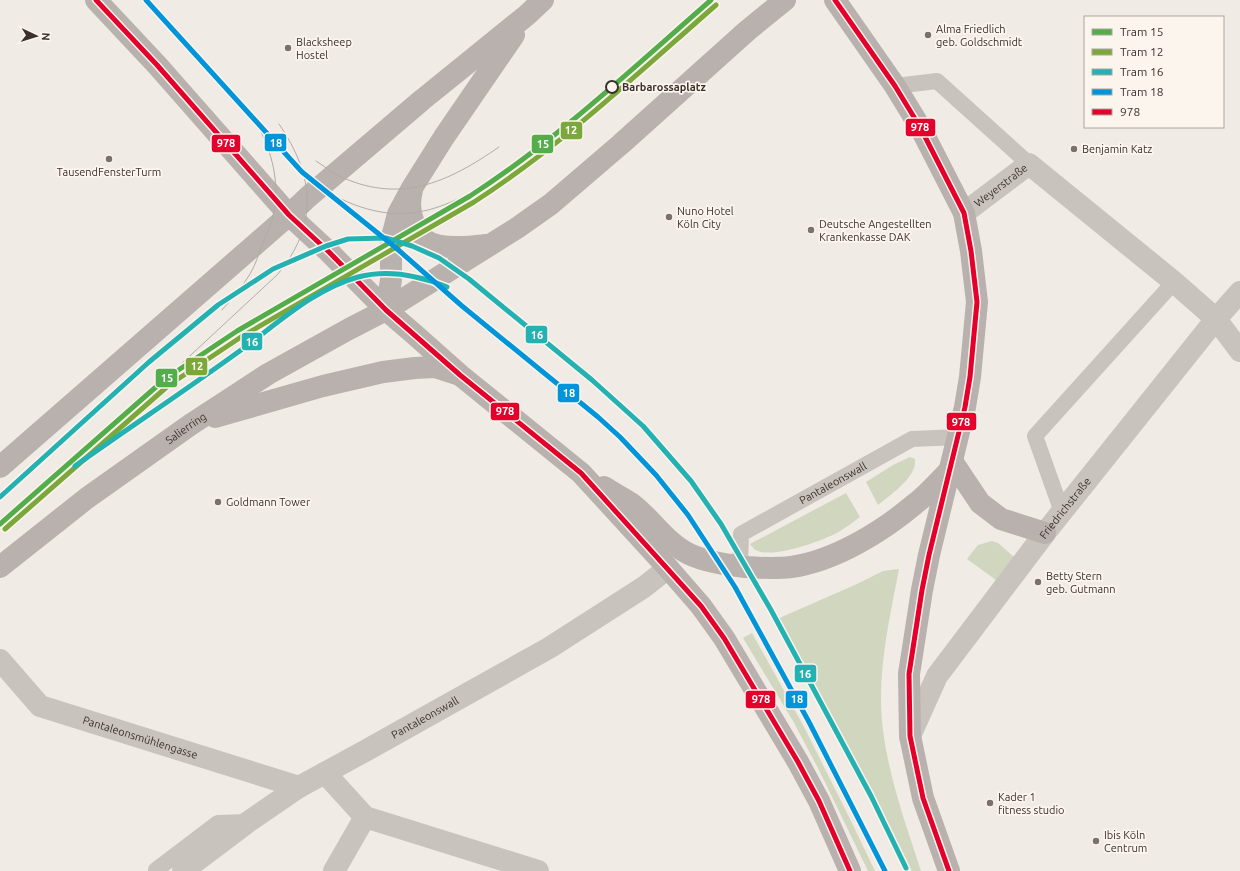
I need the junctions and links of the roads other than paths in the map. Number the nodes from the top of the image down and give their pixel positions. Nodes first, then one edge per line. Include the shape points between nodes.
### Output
1 (96, 0) edge
2 (543, 0) edge
3 (785, 0) edge
4 (835, 0) edge
5 (527, 15) junction
6 (895, 86) junction
7 (1029, 164) junction
8 (412, 188) junction
9 (964, 212) junction
10 (289, 215) junction
11 (488, 245) junction
12 (1174, 282) junction
13 (1240, 292) edge
14 (386, 310) junction
15 (1216, 319) junction
16 (1240, 351) edge
17 (460, 375) junction
18 (190, 424) junction
19 (958, 437) junction
20 (0, 466) edge
21 (950, 466) junction
22 (581, 473) junction
23 (1062, 512) junction
24 (1045, 533) junction
25 (740, 566) junction
26 (0, 567) edge
27 (668, 568) junction
28 (0, 660) edge
29 (910, 736) junction
30 (325, 772) junction
31 (299, 786) junction
32 (365, 817) junction
33 (248, 822) junction
34 (156, 870) edge
35 (183, 871) edge
36 (334, 871) edge
37 (538, 871) edge
38 (850, 871) edge
39 (950, 871) edge

1 - 10 main road via 157,64
2 - 5 main road
3 - 11 main road via 551,204
4 - 6 main road, Weyerstraße
5 - 8 main road
5 - 10 main road via 422,100
6 - 7 lane via 937,81
6 - 9 main road, Weyerstraße via 920,127
7 - 9 street, Weyerstraße
7 - 12 street, Weyerstraße
8 - 11 main road via 409,208 424,239 438,245 460,248
8 - 14 main road via 398,214 391,242 391,280
9 - 19 main road via 977,302 970,377
10 - 14 main road
10 - 20 main road
11 - 14 main road
12 - 15 street, Weyerstraße
12 - 23 lane via 1035,436
13 - 15 street, Friedrichstraße
14 - 17 main road
14 - 18 main road, Salierring via 268,374
15 - 16 street, Weyerstraße
15 - 23 street, Friedrichstraße
17 - 18 main road via 435,367 383,372 323,386
17 - 22 main road
18 - 26 main road, Salierring via 87,498
19 - 21 main road
19 - 25 lane, Pantaleonswall via 912,439 742,534
21 - 24 main road via 980,503 1001,519
21 - 25 main road via 917,503 881,530 854,546 819,560 792,567 766,569
21 - 29 main road via 922,590 909,674
22 - 25 main road via 632,504 678,547 720,564
22 - 27 main road
23 - 24 street, Friedrichstraße
24 - 29 street, Friedrichstraße via 937,676
27 - 30 street, Pantaleonswall via 644,587 549,648
27 - 38 main road via 701,606 724,638 819,801
28 - 31 street, Pantaleonsmühlengasse via 40,706
29 - 39 main road via 923,798
30 - 31 street, Pantaleonswall
30 - 32 street
31 - 33 street, Pantaleonswall
32 - 36 street
32 - 37 street
33 - 34 lane via 218,823
33 - 35 street, Pantaleonswall

